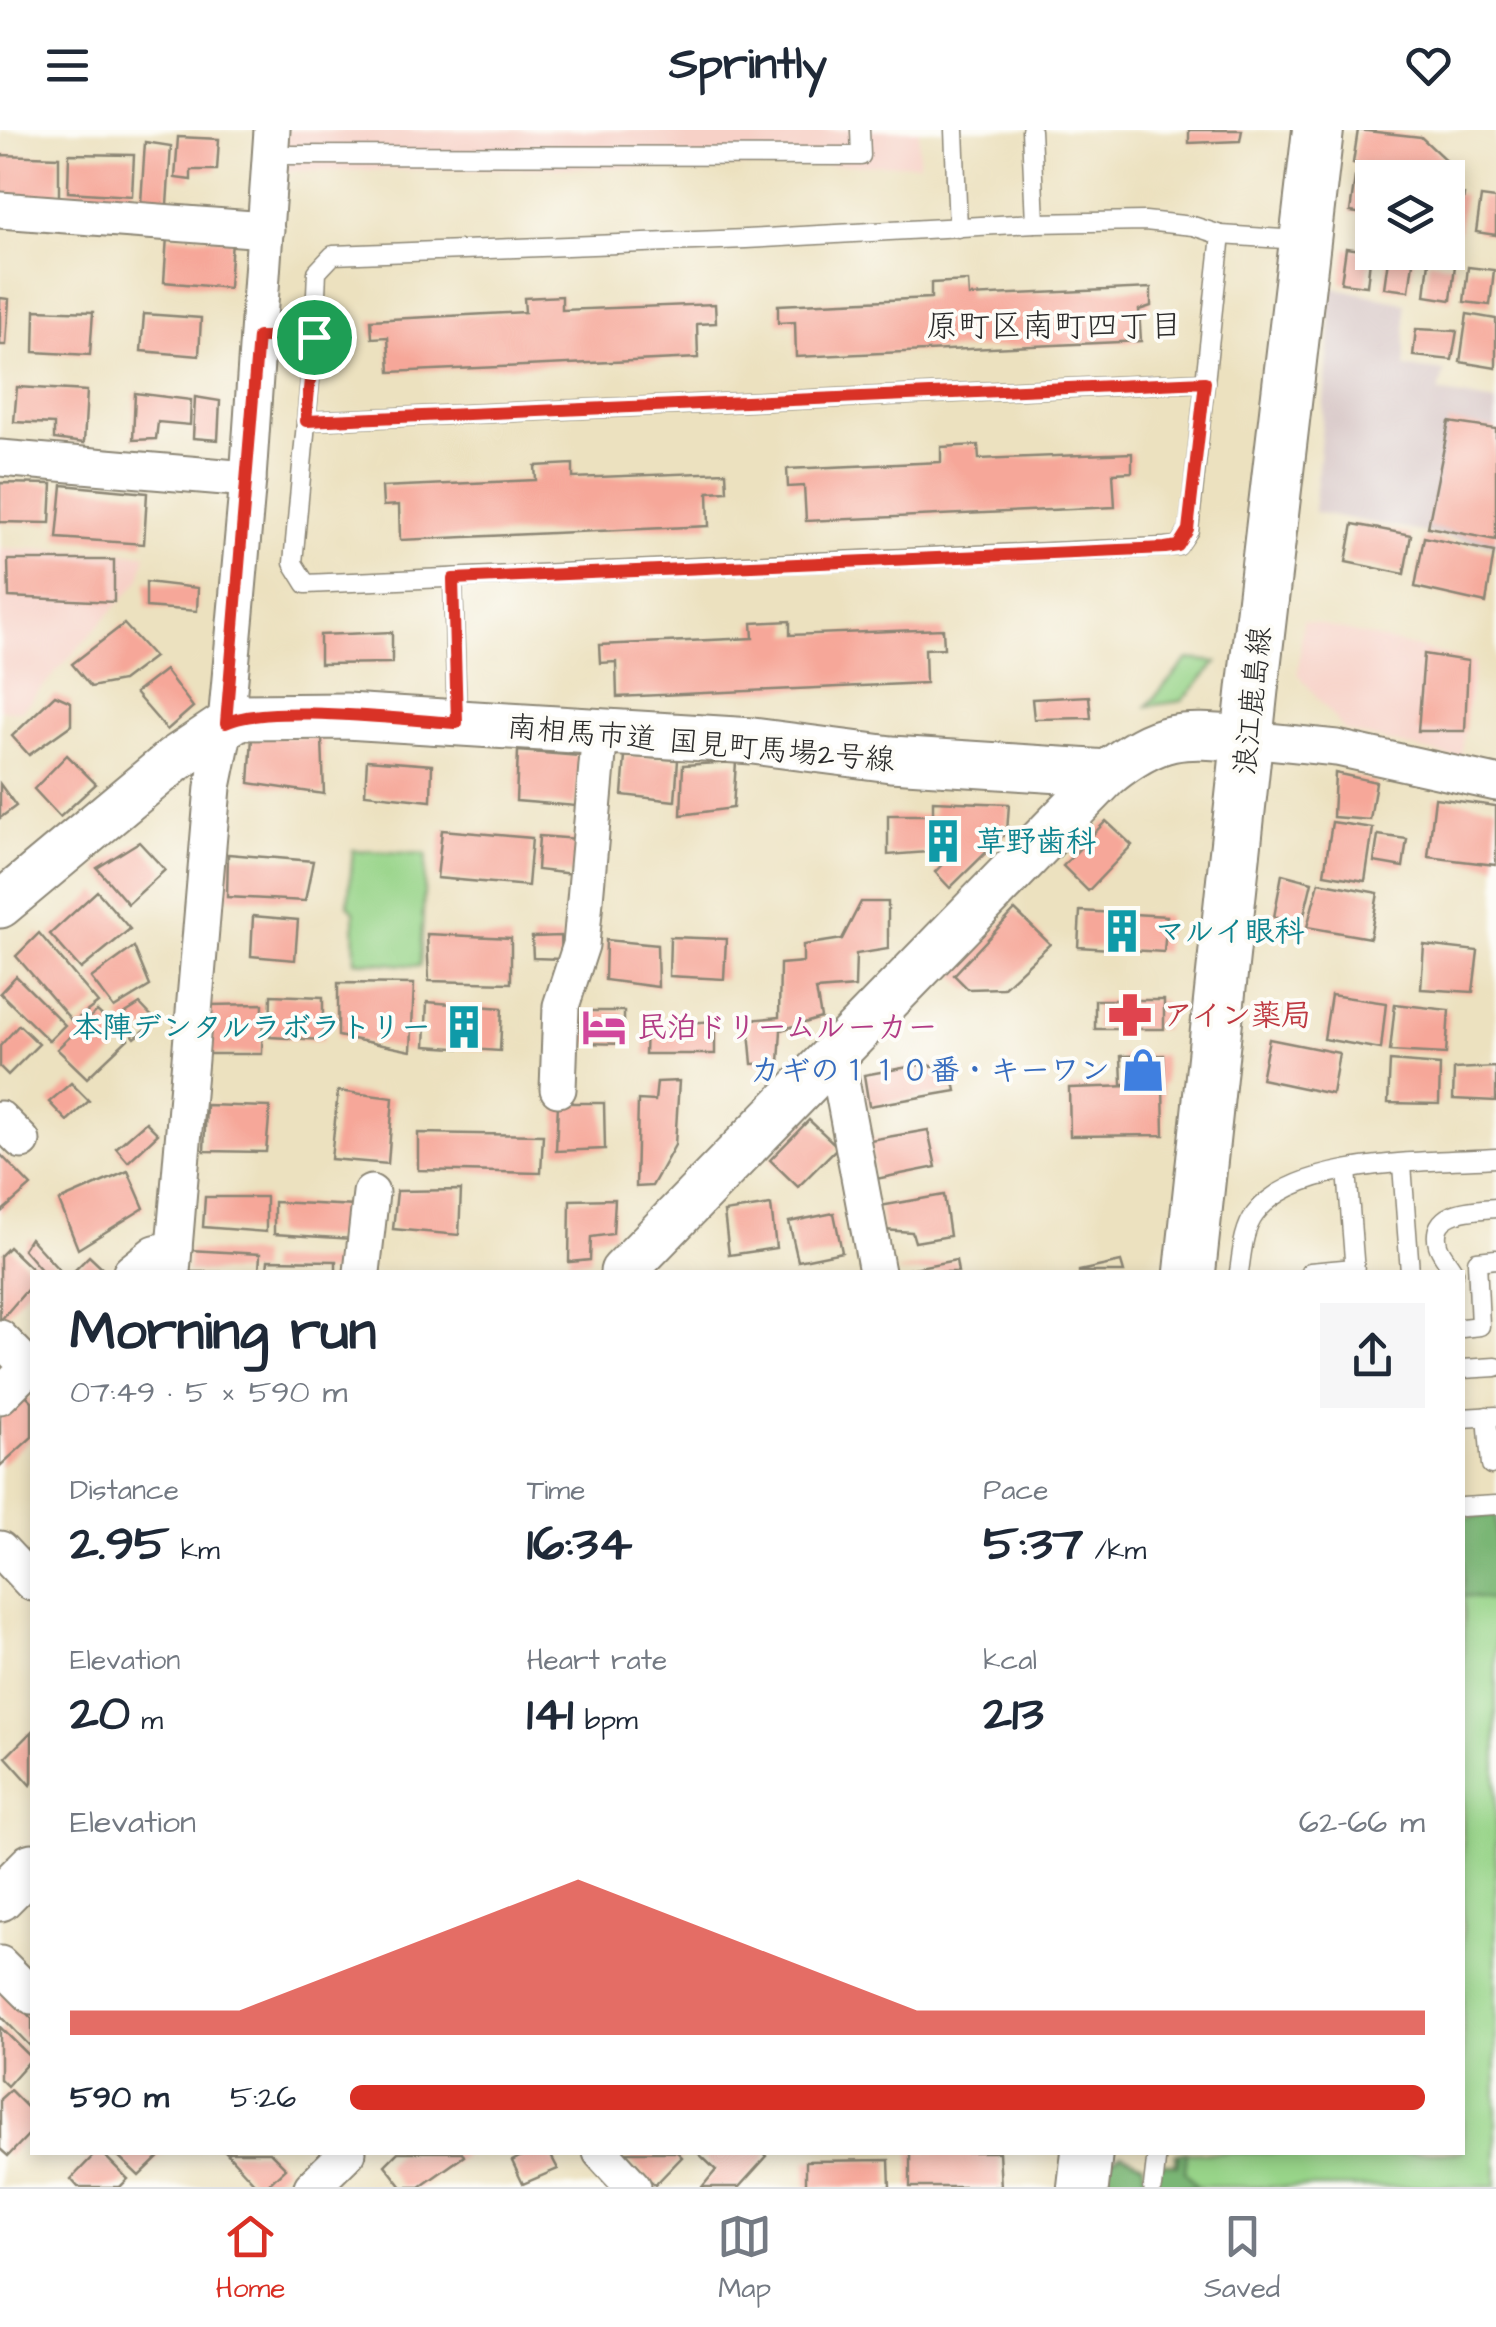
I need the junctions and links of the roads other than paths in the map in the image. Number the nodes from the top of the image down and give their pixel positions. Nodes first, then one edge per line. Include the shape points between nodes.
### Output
1 (860, 130) edge
2 (954, 130) edge
3 (1030, 130) edge
4 (1318, 130) edge
5 (271, 142) edge
6 (0, 210) edge
7 (1035, 223) junction
8 (958, 228) junction
9 (266, 230) junction
10 (1221, 235) junction
11 (1306, 240) junction
12 (258, 337) junction
13 (314, 337) junction
14 (1205, 382) junction
15 (306, 421) junction
16 (0, 458) edge
17 (248, 479) junction
18 (453, 579) junction
19 (226, 723) junction
20 (457, 723) junction
21 (600, 732) junction
22 (1247, 739) junction
23 (1108, 773) junction
24 (1496, 784) edge
25 (0, 905) edge
26 (836, 1054) junction
27 (558, 1090) dead end
28 (1496, 1158) edge
29 (1402, 1165) junction
30 (1347, 1170) junction
31 (371, 1193) dead end
32 (1496, 1208) edge
33 (1496, 1259) edge
34 (173, 1260) edge
35 (134, 1270) edge
36 (362, 1270) edge
37 (625, 1270) edge
38 (877, 1270) edge
39 (1190, 1270) edge
40 (1239, 1270) edge
41 (1355, 1270) edge
42 (1410, 1270) edge
43 (1453, 1270) edge
44 (1465, 1328) edge
45 (0, 1338) edge
46 (30, 1365) edge
47 (1496, 1366) edge
48 (30, 1367) edge
49 (1465, 1368) edge
50 (0, 1396) edge
51 (1492, 1416) edge
52 (1465, 1418) edge
53 (1491, 1465) dead end
54 (1496, 1505) edge
55 (1465, 1508) edge
56 (0, 1549) edge
57 (30, 1581) edge
58 (30, 1868) edge
59 (0, 1898) edge
60 (0, 1964) edge
61 (30, 1994) edge
62 (345, 2155) edge
63 (604, 2155) edge
64 (1087, 2155) edge
65 (1156, 2155) edge
66 (312, 2187) edge
67 (633, 2187) edge
68 (1083, 2187) edge
69 (1153, 2187) edge

1 - 5 lane via 860,156
2 - 8 lane
3 - 7 lane
4 - 11 main road, 浪江鹿島線
5 - 9 street
6 - 9 street
7 - 8 lane
7 - 10 lane via 1145,222
8 - 13 lane via 333,256 317,272
9 - 12 street
10 - 11 lane
10 - 14 lane
11 - 22 main road, 浪江鹿島線
12 - 13 lane
12 - 17 street
13 - 15 lane
14 - 15 lane
14 - 18 lane via 1188,530 1178,546
15 - 18 lane via 293,563 306,584
16 - 17 street
17 - 19 street
18 - 20 lane
19 - 20 street, 南相馬市道 国見町馬場2号線 via 252,715
19 - 25 street, 南相馬市道 国見町馬場2号線
19 - 34 street via 214,787
20 - 21 street, 南相馬市道 国見町馬場2号線
21 - 23 street, 南相馬市道 国見町馬場2号線
21 - 27 street via 581,945 561,1006
22 - 23 street via 1184,734 1158,740
22 - 24 street via 1338,748
22 - 39 main road, 浪江鹿島線
23 - 26 street
26 - 37 street
26 - 38 street
28 - 29 lane
29 - 30 lane
29 - 42 lane
30 - 40 lane via 1285,1188 1256,1213
30 - 41 lane
31 - 36 street
32 - 43 lane via 1461,1210 1442,1223 1438,1245
33 - 44 lane via 1478,1261 1480,1326
34 - 35 street via 155,1253
45 - 46 street
47 - 49 lane
48 - 50 street
51 - 52 lane
51 - 53 lane
54 - 55 lane
56 - 57 street
58 - 59 street
60 - 61 street
62 - 66 street
63 - 67 street
64 - 68 main road
65 - 69 lane

